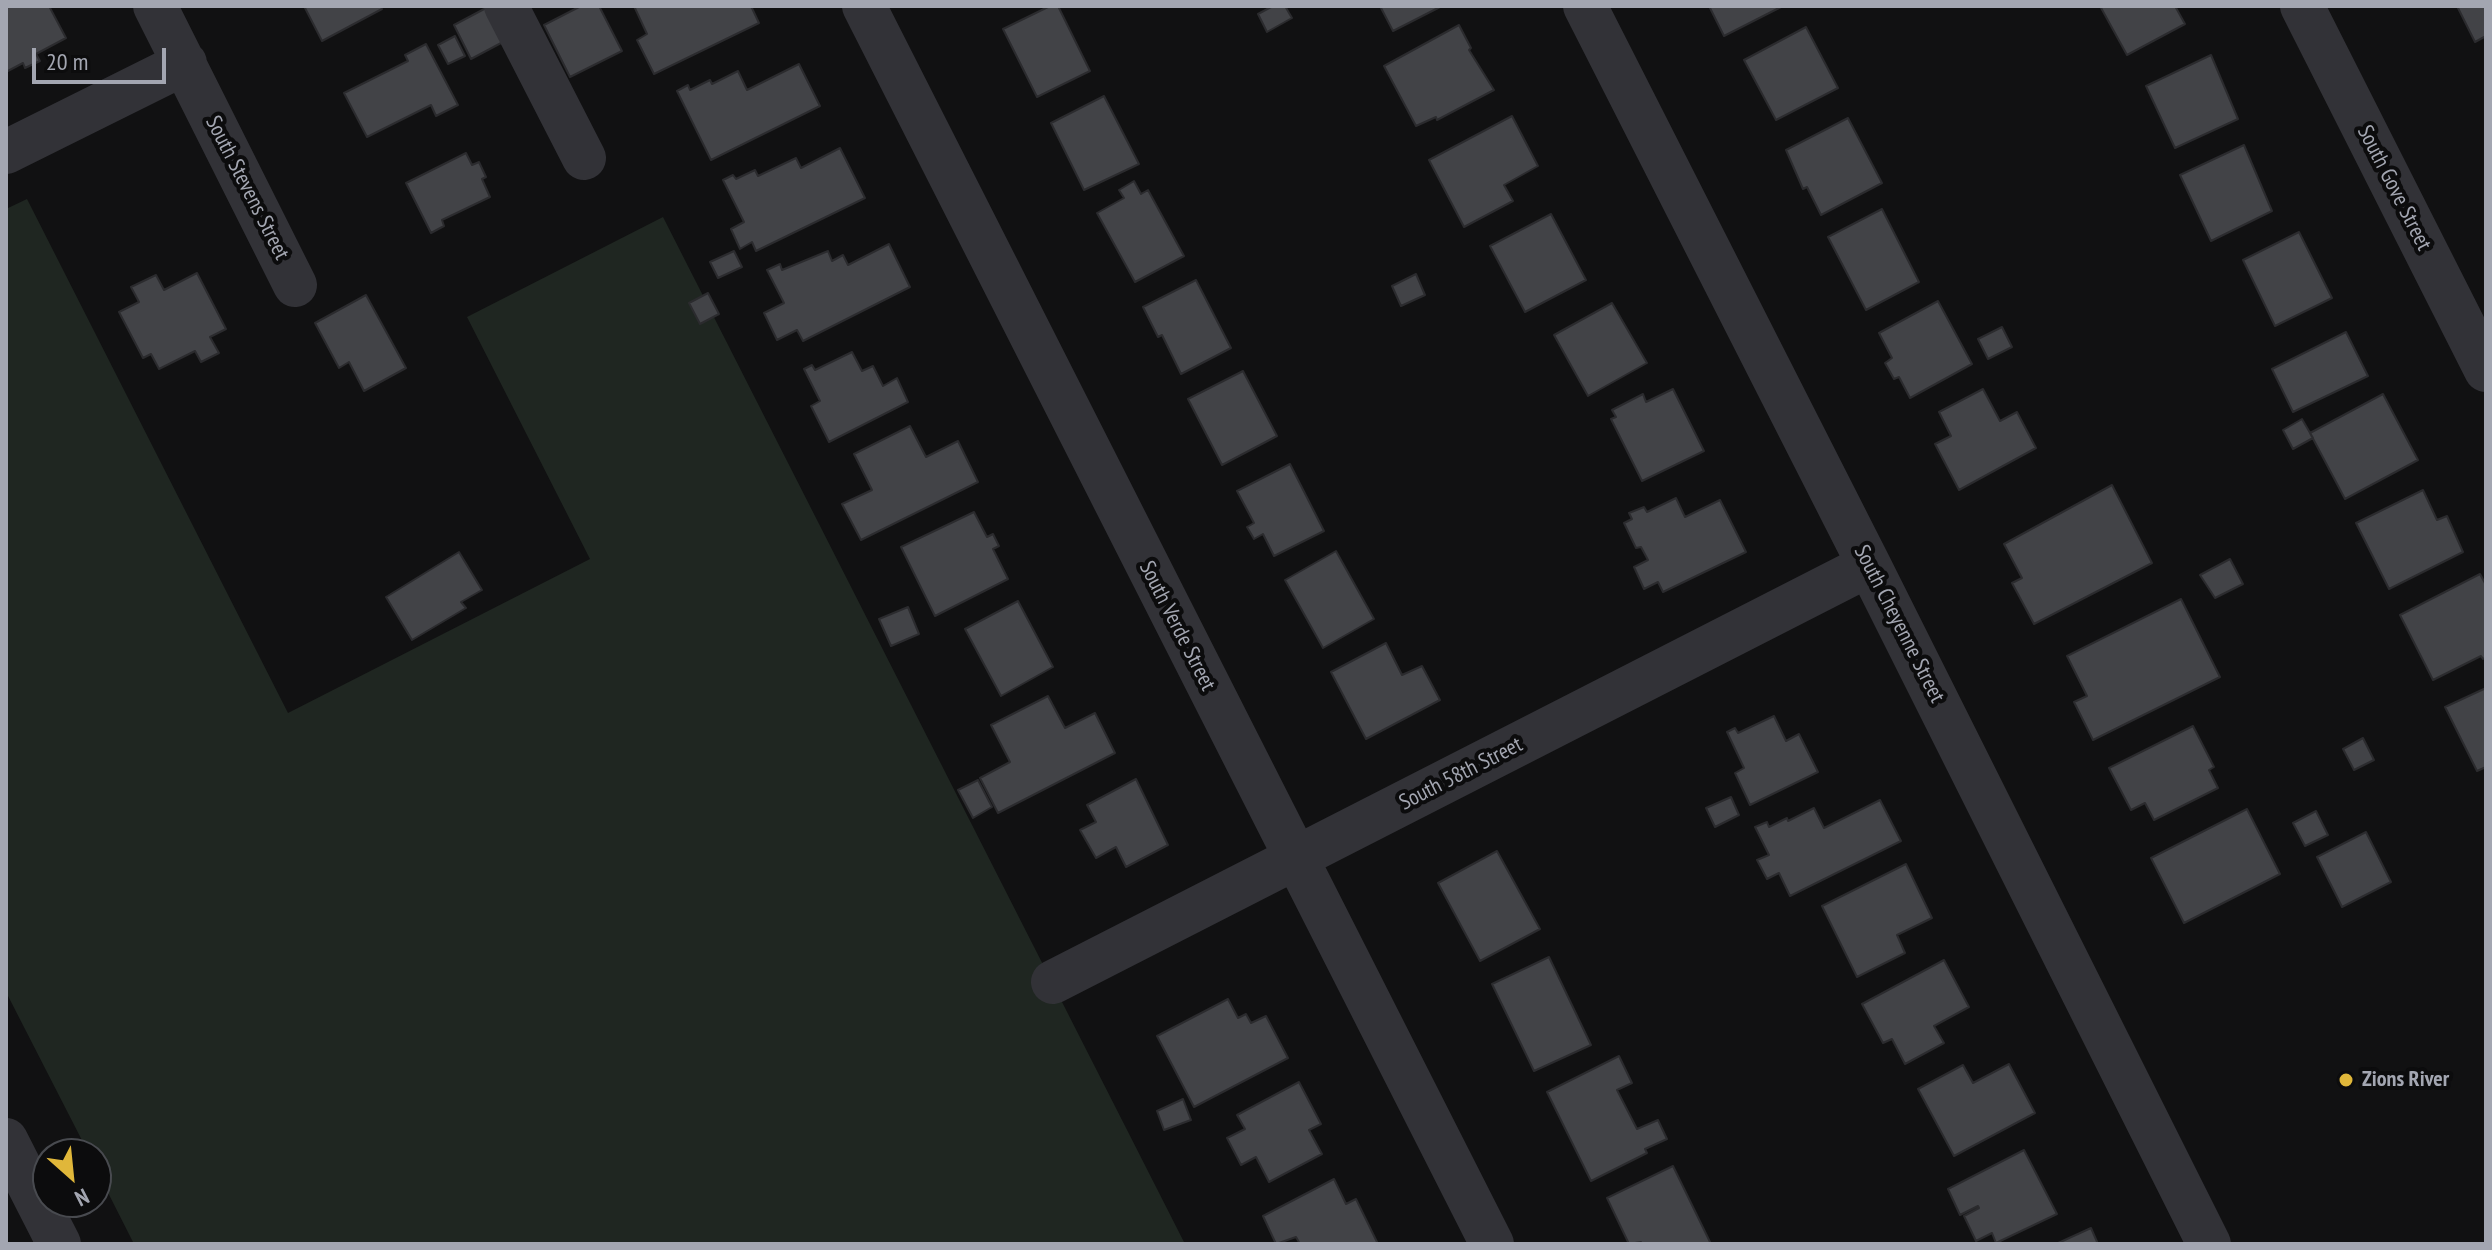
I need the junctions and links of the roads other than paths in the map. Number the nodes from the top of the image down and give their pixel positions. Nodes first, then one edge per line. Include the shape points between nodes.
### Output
1 (155, 6) edge
2 (506, 6) edge
3 (864, 6) edge
4 (1585, 6) edge
5 (2302, 6) edge
6 (185, 63) junction
7 (6, 152) edge
8 (584, 158) dead end
9 (295, 285) dead end
10 (2486, 370) edge
11 (1869, 565) junction
12 (1295, 860) junction
13 (1053, 982) dead end
14 (6, 1140) edge
15 (59, 1244) edge
16 (1492, 1244) edge
17 (2209, 1244) edge

1 - 6 street, South Stevens Street
2 - 8 street
3 - 12 street, South Verde Street
4 - 11 street, South Cheyenne Street
5 - 10 street, South Gove Street
6 - 7 street
6 - 9 street, South Stevens Street
11 - 12 street, South 58th Street
11 - 17 street, South Cheyenne Street
12 - 13 street, South 58th Street
12 - 16 street, South Verde Street
14 - 15 street

